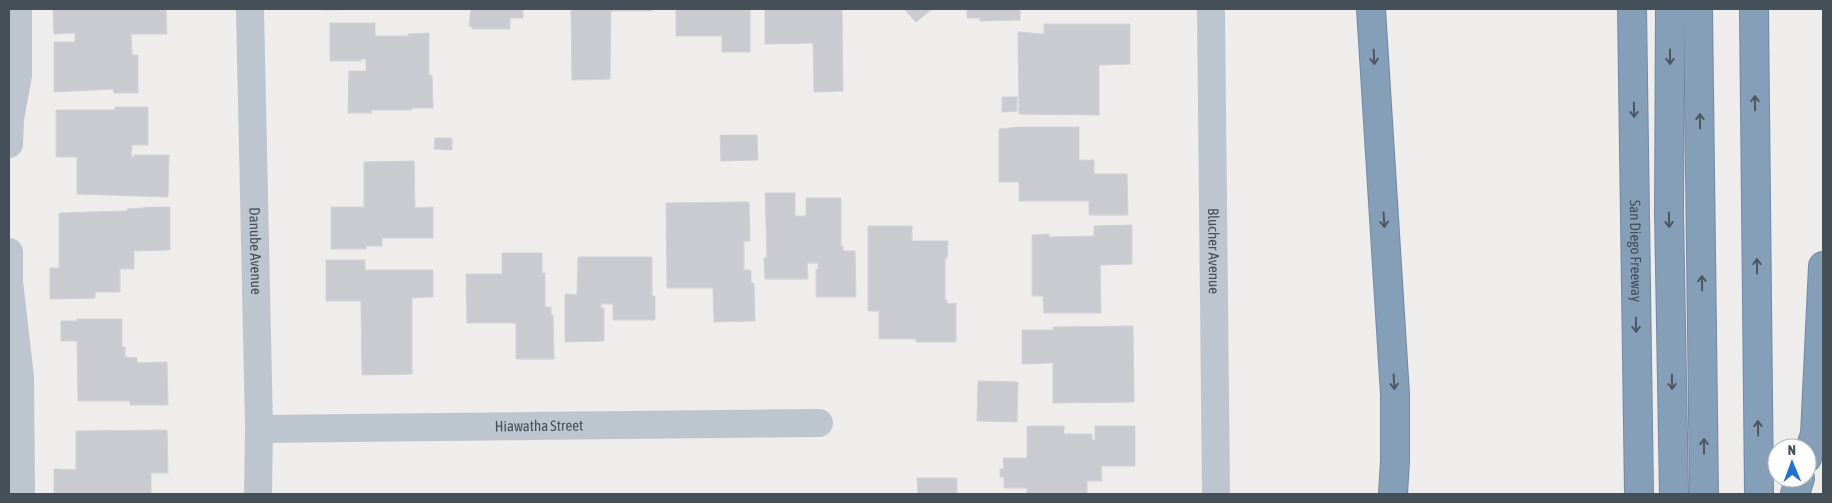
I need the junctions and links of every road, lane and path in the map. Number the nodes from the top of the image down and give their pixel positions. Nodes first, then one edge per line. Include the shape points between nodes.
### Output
1 (18, 9) edge
2 (250, 9) edge
3 (1211, 9) edge
4 (1371, 9) edge
5 (1632, 9) edge
6 (1670, 9) edge
7 (1698, 9) edge
8 (1754, 9) edge
9 (9, 144) edge
10 (9, 252) edge
11 (1823, 266) edge
12 (819, 422) dead end
13 (259, 429) junction
14 (1814, 438) edge
15 (21, 494) edge
16 (258, 494) edge
17 (1216, 494) edge
18 (1392, 494) edge
19 (1638, 494) edge
20 (1674, 494) edge
21 (1704, 494) edge
22 (1759, 494) edge

1 - 9 street via 18,75
2 - 13 street, Danube Avenue
3 - 17 street, Blucher Avenue
4 -> 18 highway via 1395,394
5 -> 19 highway, San Diego Freeway
6 -> 20 highway via 1669,212
21 -> 7 highway
22 -> 8 highway
10 - 15 street via 9,282 20,377
11 - 14 highway
12 - 13 street, Hiawatha Street
13 - 16 street, Danube Avenue

